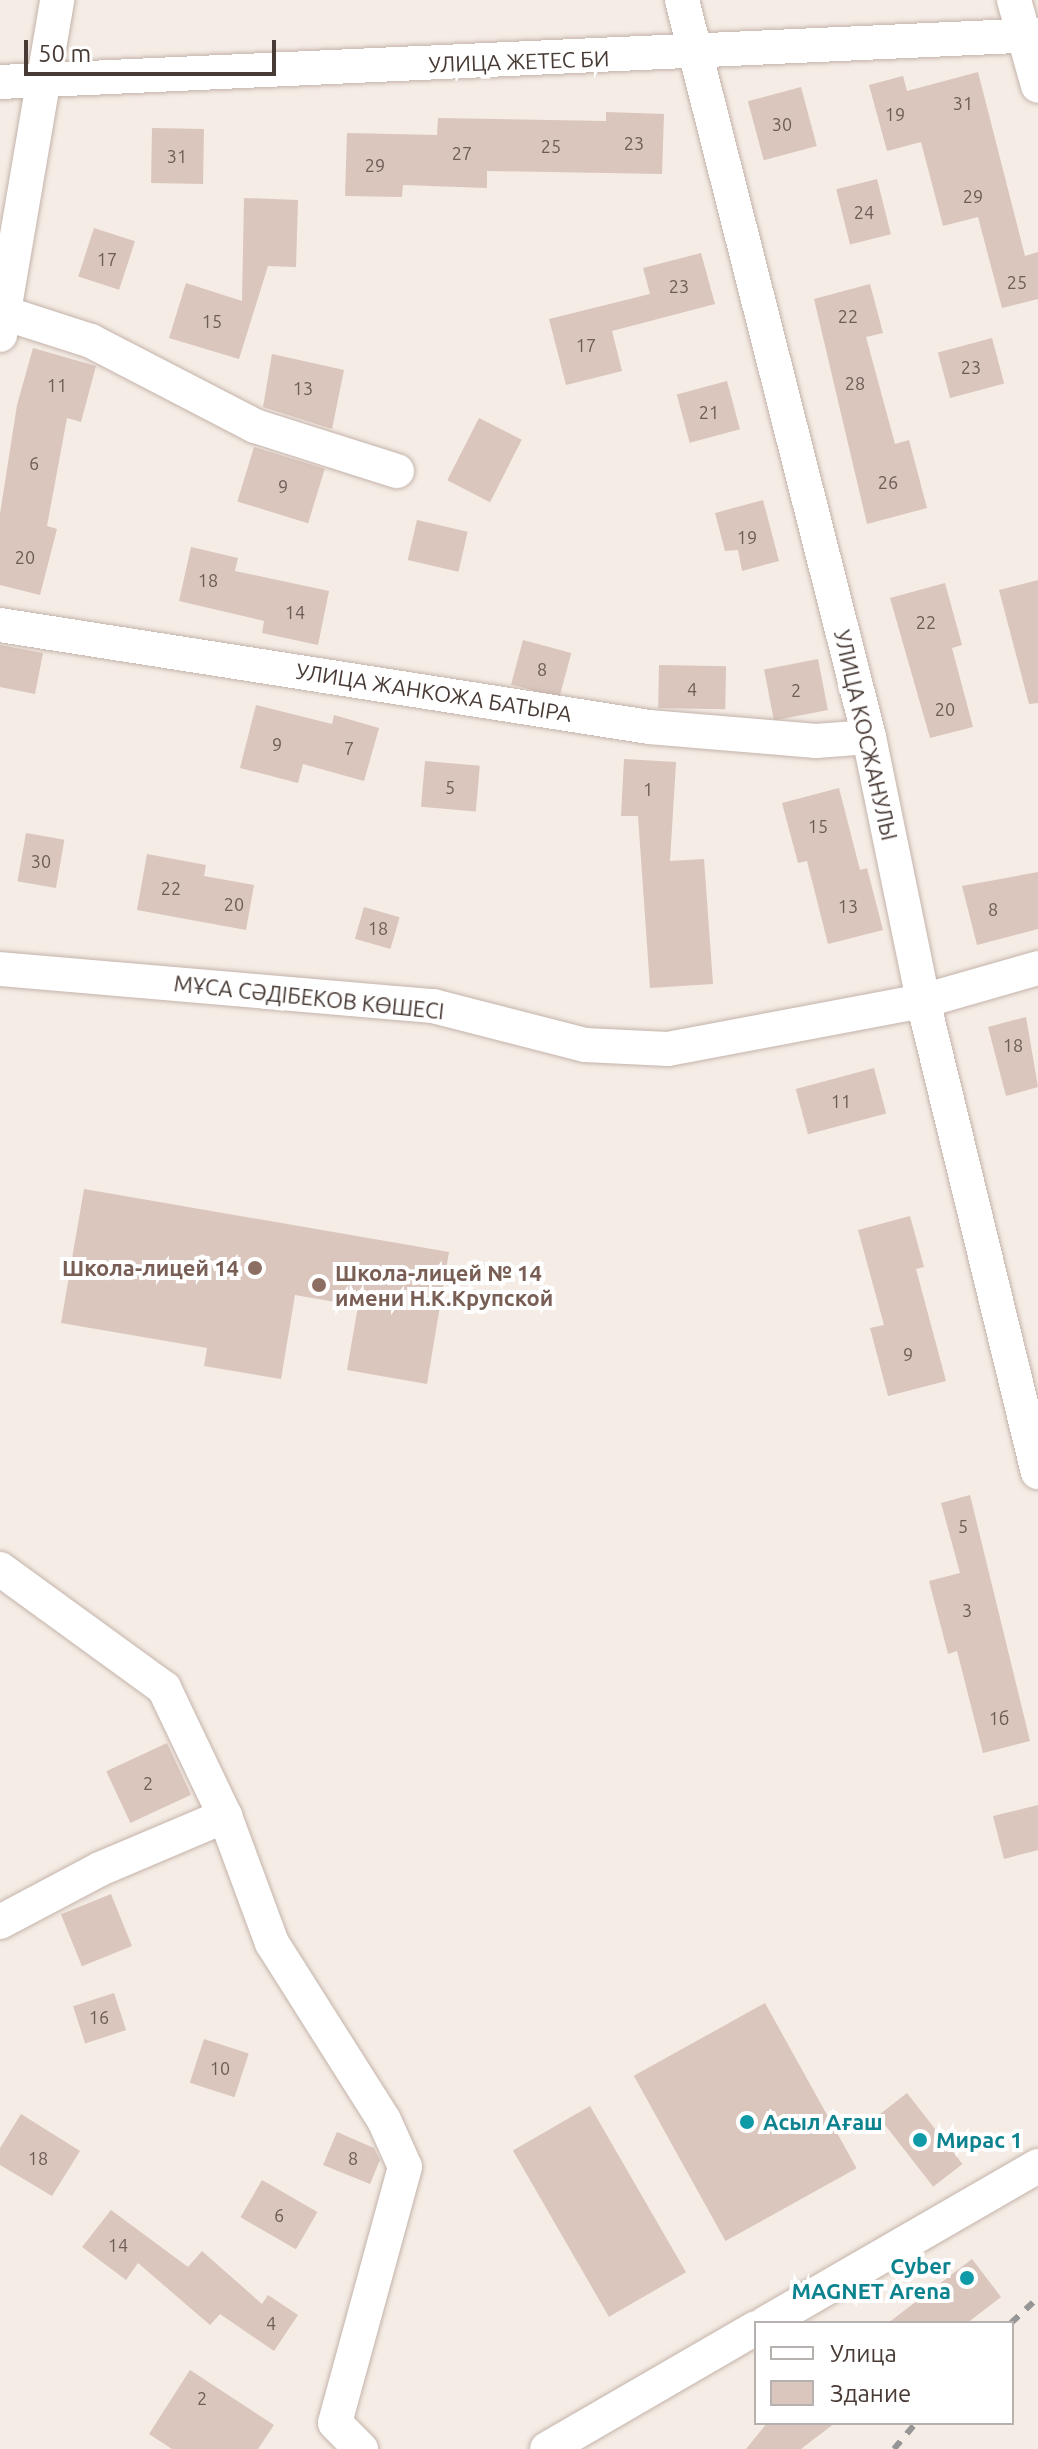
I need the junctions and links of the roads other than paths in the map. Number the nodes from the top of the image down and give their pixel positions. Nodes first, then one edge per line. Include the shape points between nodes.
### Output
1 (57, 0) edge
2 (682, 0) edge
3 (1014, 0) edge
4 (1030, 35) edge
5 (695, 53) junction
6 (45, 81) junction
7 (0, 82) edge
8 (1038, 86) edge
9 (6, 267) edge
10 (2, 324) edge
11 (397, 471) dead end
12 (0, 625) edge
13 (869, 737) junction
14 (1038, 968) edge
15 (0, 969) edge
16 (923, 1001) junction
17 (1031, 1404) edge
18 (1038, 1472) edge
19 (0, 1569) edge
20 (225, 1816) junction
21 (0, 1922) edge
22 (1038, 2166) edge
23 (769, 2321) edge
24 (754, 2329) edge
25 (361, 2449) edge
26 (547, 2449) edge

1 - 6 street
2 - 5 street, УЛИЦА КОСЖАНУЛЫ
3 - 4 street
4 - 5 street, УЛИЦА ЖЕТЕС БИ
4 - 8 street
5 - 6 street, УЛИЦА ЖЕТЕС БИ
5 - 13 street, УЛИЦА КОСЖАНУЛЫ
6 - 7 street, УЛИЦА ЖЕТЕС БИ
6 - 9 street
9 - 10 street
10 - 11 street via 91,341 255,426
12 - 13 street, УЛИЦА ЖАНКОЖА БАТЫРА via 649,727 816,741
13 - 16 street, УЛИЦА КОСЖАНУЛЫ
14 - 16 street, МҰСА СӘДІБЕКОВ КӨШЕСІ
15 - 16 street, МҰСА СӘДІБЕКОВ КӨШЕСІ via 433,1006 585,1045 668,1049
16 - 17 street, УЛИЦА КОСЖАНУЛЫ
17 - 18 street, УЛИЦА КОСЖАНУЛЫ
19 - 20 street via 164,1688
20 - 21 street via 100,1869
20 - 25 street via 272,1943 384,2120 405,2167 335,2423
22 - 23 street
24 - 26 street

